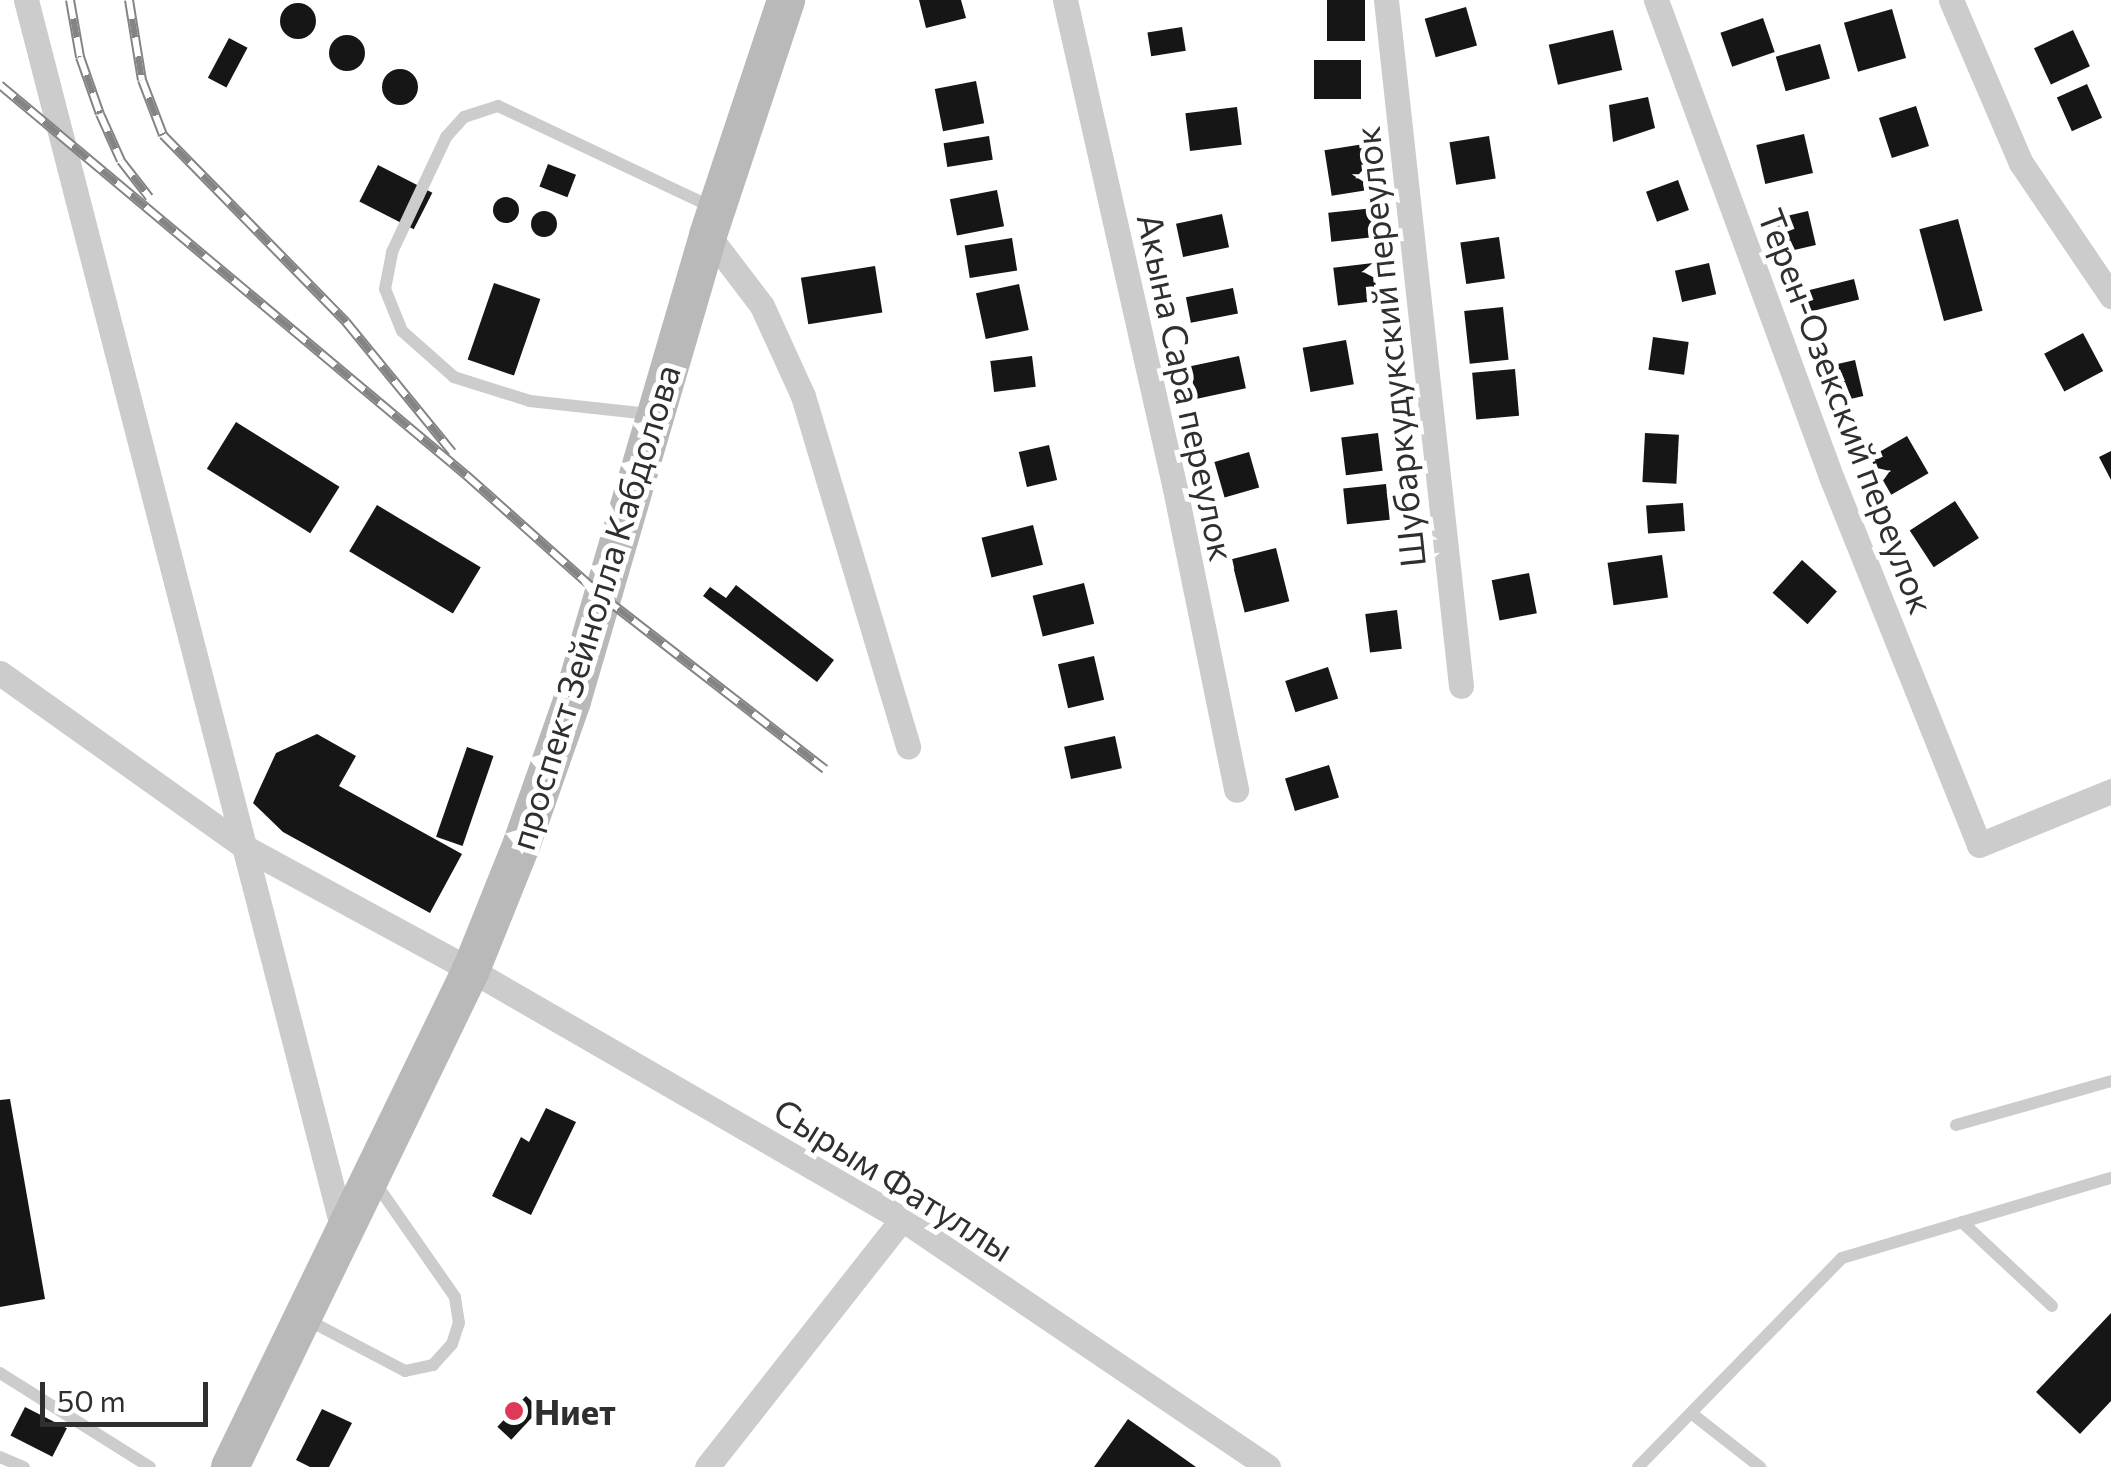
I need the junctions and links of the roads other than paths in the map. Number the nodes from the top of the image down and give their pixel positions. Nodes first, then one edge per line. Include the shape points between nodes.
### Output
1 (26, 0) edge
2 (786, 0) edge
3 (1065, 0) edge
4 (1386, 0) edge
5 (1656, 0) edge
6 (1951, 0) edge
7 (712, 222) junction
8 (2111, 296) edge
9 (656, 415) junction
10 (0, 673) edge
11 (1461, 686) dead end
12 (908, 747) dead end
13 (1236, 790) dead end
14 (2111, 791) edge
15 (248, 849) junction
16 (471, 970) junction
17 (2111, 1081) edge
18 (1956, 1125) dead end
19 (372, 1178) junction
20 (2111, 1178) edge
21 (902, 1219) junction
22 (1962, 1222) junction
23 (345, 1236) junction
24 (2052, 1306) dead end
25 (304, 1319) junction
26 (0, 1373) edge
27 (1691, 1413) junction
28 (0, 1457) edge
29 (24, 1467) edge
30 (150, 1467) edge
31 (230, 1467) edge
32 (707, 1467) edge
33 (1268, 1467) edge
34 (1638, 1467) edge
35 (1760, 1467) edge

1 - 15 street via 220,763
2 - 7 main road, проспект Зейнолла Кабдолова
3 - 13 street, Акына Сара переулок
4 - 11 street, Шубаркудукский переулок
5 - 14 street, Терен-Озекский переулок via 1832,479 1979,845
6 - 8 street via 2021,163
7 - 9 main road, проспект Зейнолла Кабдолова
7 - 9 lane via 498,106 464,118 446,136 392,252 385,289 402,331 454,376 530,400
7 - 12 street via 762,306 803,396
9 - 16 main road, проспект Зейнолла Кабдолова via 572,701
10 - 15 street, Сырым Фатуллы
15 - 16 street, Сырым Фатуллы
15 - 23 street
16 - 19 main road, проспект Зейнолла Кабдолова
16 - 21 street, Сырым Фатуллы
17 - 18 lane
19 - 23 main road, проспект Зейнолла Кабдолова
19 - 25 lane via 455,1297 459,1323 452,1344 434,1365 405,1371
20 - 22 lane
21 - 32 street
21 - 33 street, Сырым Фатуллы
22 - 24 lane
22 - 27 lane via 1842,1258
23 - 25 main road, проспект Зейнолла Кабдолова
25 - 31 main road, проспект Зейнолла Кабдолова
26 - 30 lane
27 - 34 lane
27 - 35 lane
28 - 29 lane

